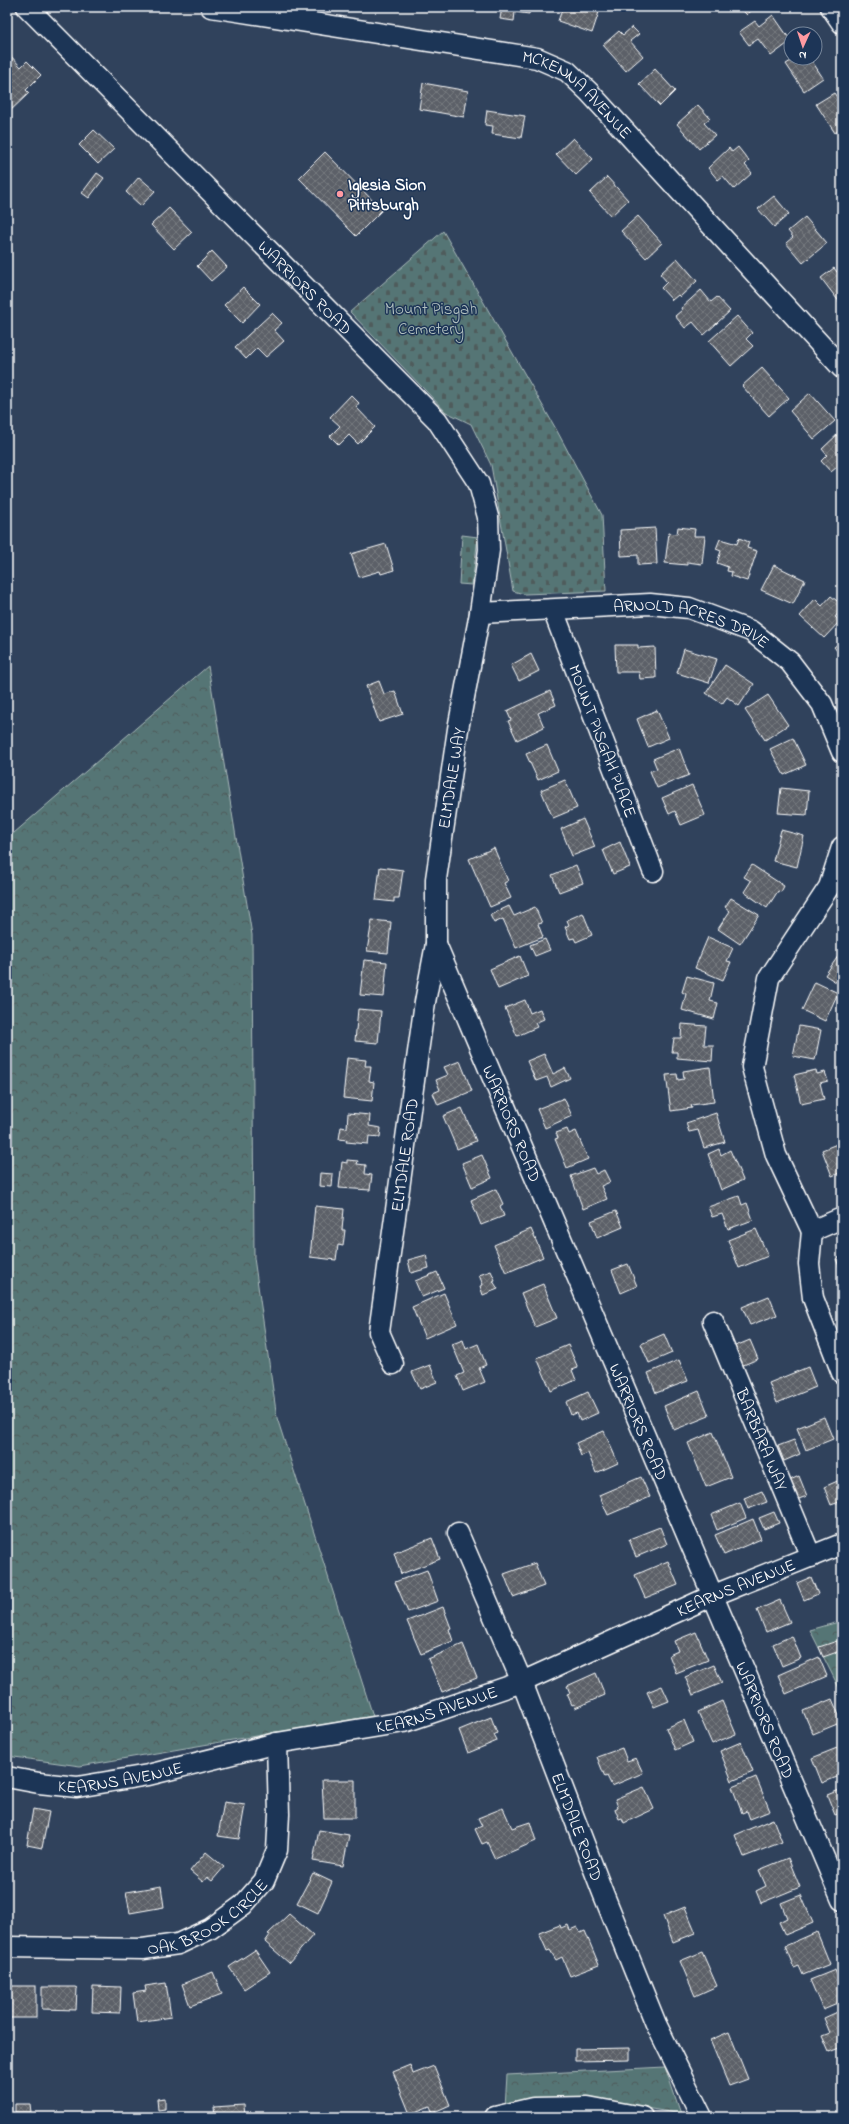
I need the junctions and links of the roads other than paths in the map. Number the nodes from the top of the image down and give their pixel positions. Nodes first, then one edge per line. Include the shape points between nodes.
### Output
1 (27, 7) edge
2 (211, 7) edge
3 (831, 7) edge
4 (842, 23) edge
5 (842, 368) edge
6 (553, 610) junction
7 (480, 613) junction
8 (842, 752) edge
9 (842, 847) edge
10 (653, 871) dead end
11 (436, 944) junction
12 (842, 1218) edge
13 (812, 1231) junction
14 (713, 1321) dead end
15 (393, 1364) dead end
16 (842, 1373) edge
17 (458, 1533) dead end
18 (842, 1544) edge
19 (811, 1557) junction
20 (714, 1595) junction
21 (522, 1682) junction
22 (278, 1743) junction
23 (7, 1777) edge
24 (842, 1900) edge
25 (7, 1947) edge
26 (495, 2117) edge
27 (642, 2117) edge
28 (702, 2117) edge

1 - 7 street, WARRIORS ROAD via 437,420 479,484 488,517 489,550
2 - 5 street, MCKENNA AVENUE via 537,58 567,71
3 - 4 street
6 - 7 street, ARNOLD ACRES DRIVE
6 - 8 street, ARNOLD ACRES DRIVE via 650,604 689,608 751,631 790,662 822,704
6 - 10 street, MOUNT PISGAH PLACE
7 - 11 street, ELMDALE WAY via 458,729 436,879
9 - 13 street via 829,887 769,978 752,1067 776,1155
11 - 15 street, ELMDALE ROAD via 425,1002 379,1332
11 - 20 street, WARRIORS ROAD
12 - 13 street
13 - 16 street via 809,1264 813,1298
14 - 19 street, BARBARA WAY
17 - 21 street, ELMDALE ROAD
18 - 19 street, KEARNS AVENUE
19 - 20 street, KEARNS AVENUE
20 - 21 street, KEARNS AVENUE
20 - 24 street, WARRIORS ROAD
21 - 22 street, KEARNS AVENUE via 404,1722
21 - 28 street, ELMDALE ROAD via 656,2024
22 - 23 street, KEARNS AVENUE via 148,1775 77,1787
22 - 25 street, OAK BROOK CIRCLE via 277,1850 264,1882 243,1905 210,1929 178,1944 143,1949
26 - 27 street via 534,2108 588,2107

